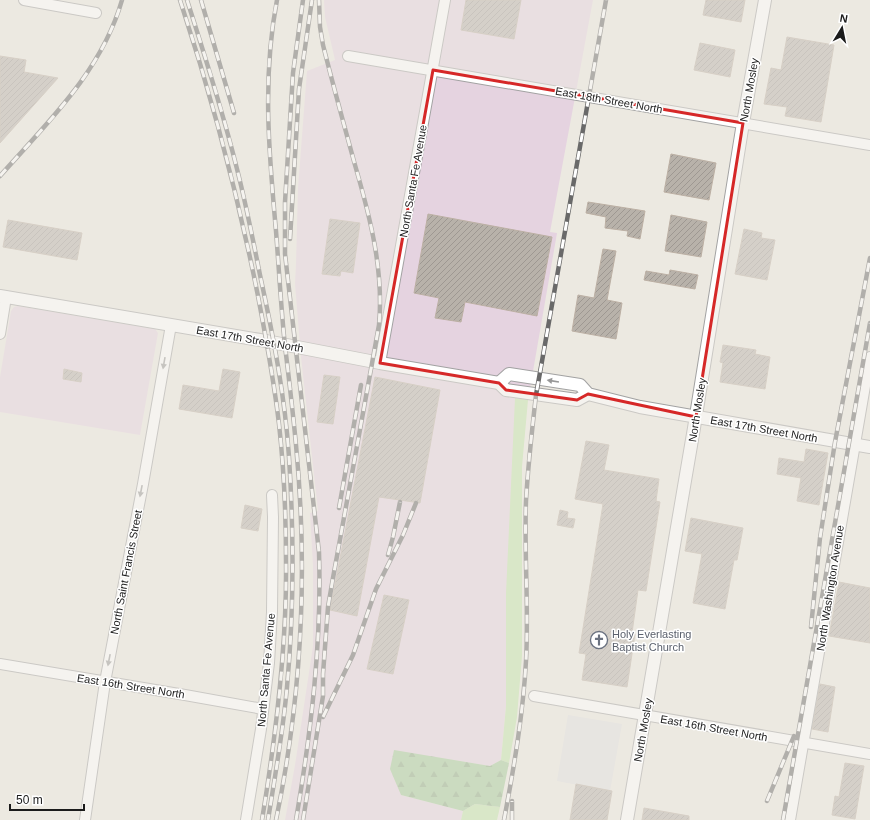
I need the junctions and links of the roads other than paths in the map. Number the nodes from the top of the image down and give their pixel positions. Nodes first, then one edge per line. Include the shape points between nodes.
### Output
1 (24, 0) edge
2 (445, 0) edge
3 (765, 0) edge
4 (96, 13) dead end
5 (348, 56) dead end
6 (433, 70) junction
7 (743, 123) junction
8 (870, 145) edge
9 (3, 296) edge
10 (171, 325) junction
11 (0, 334) edge
12 (870, 357) edge
13 (380, 363) junction
14 (499, 383) junction
15 (588, 394) junction
16 (696, 417) junction
17 (854, 444) junction
18 (870, 447) edge
19 (272, 494) dead end
20 (0, 664) edge
21 (105, 682) junction
22 (534, 696) dead end
23 (263, 710) junction
24 (645, 716) junction
25 (804, 743) junction
26 (870, 754) edge
27 (85, 820) edge
28 (246, 820) edge
29 (627, 820) edge
30 (790, 820) edge

1 - 4 street
2 - 6 street, North Santa Fe Avenue
3 - 7 street, North Mosley
5 - 6 street, East 18th Street North
6 - 7 street, East 18th Street North
6 - 13 street, North Santa Fe Avenue
7 - 8 street, East 18th Street North
7 - 16 street, North Mosley
9 - 10 street, East 17th Street North
9 - 11 street
10 - 13 street, East 17th Street North
10 -> 21 street, North Saint Francis Street
12 - 17 street, North Washington Avenue
13 - 14 street, East 17th Street North
14 - 15 street, East 17th Street North via 506,390 577,400
15 -> 14 street, East 17th Street North via 580,385 518,375 509,374
15 - 16 street, East 17th Street North
16 - 17 street, East 17th Street North
16 - 24 street, North Mosley
17 - 18 street, East 17th Street North
17 - 25 street, North Washington Avenue
19 - 23 street, North Santa Fe Avenue via 274,517 271,620
20 - 21 street, East 16th Street North
21 - 23 street, East 16th Street North
21 - 27 street, North Saint Francis Street
22 - 24 street, East 16th Street North
23 - 28 street, North Santa Fe Avenue
24 - 25 street, East 16th Street North
24 - 29 street, North Mosley
25 - 26 street, East 16th Street North
25 - 30 street, North Washington Avenue

